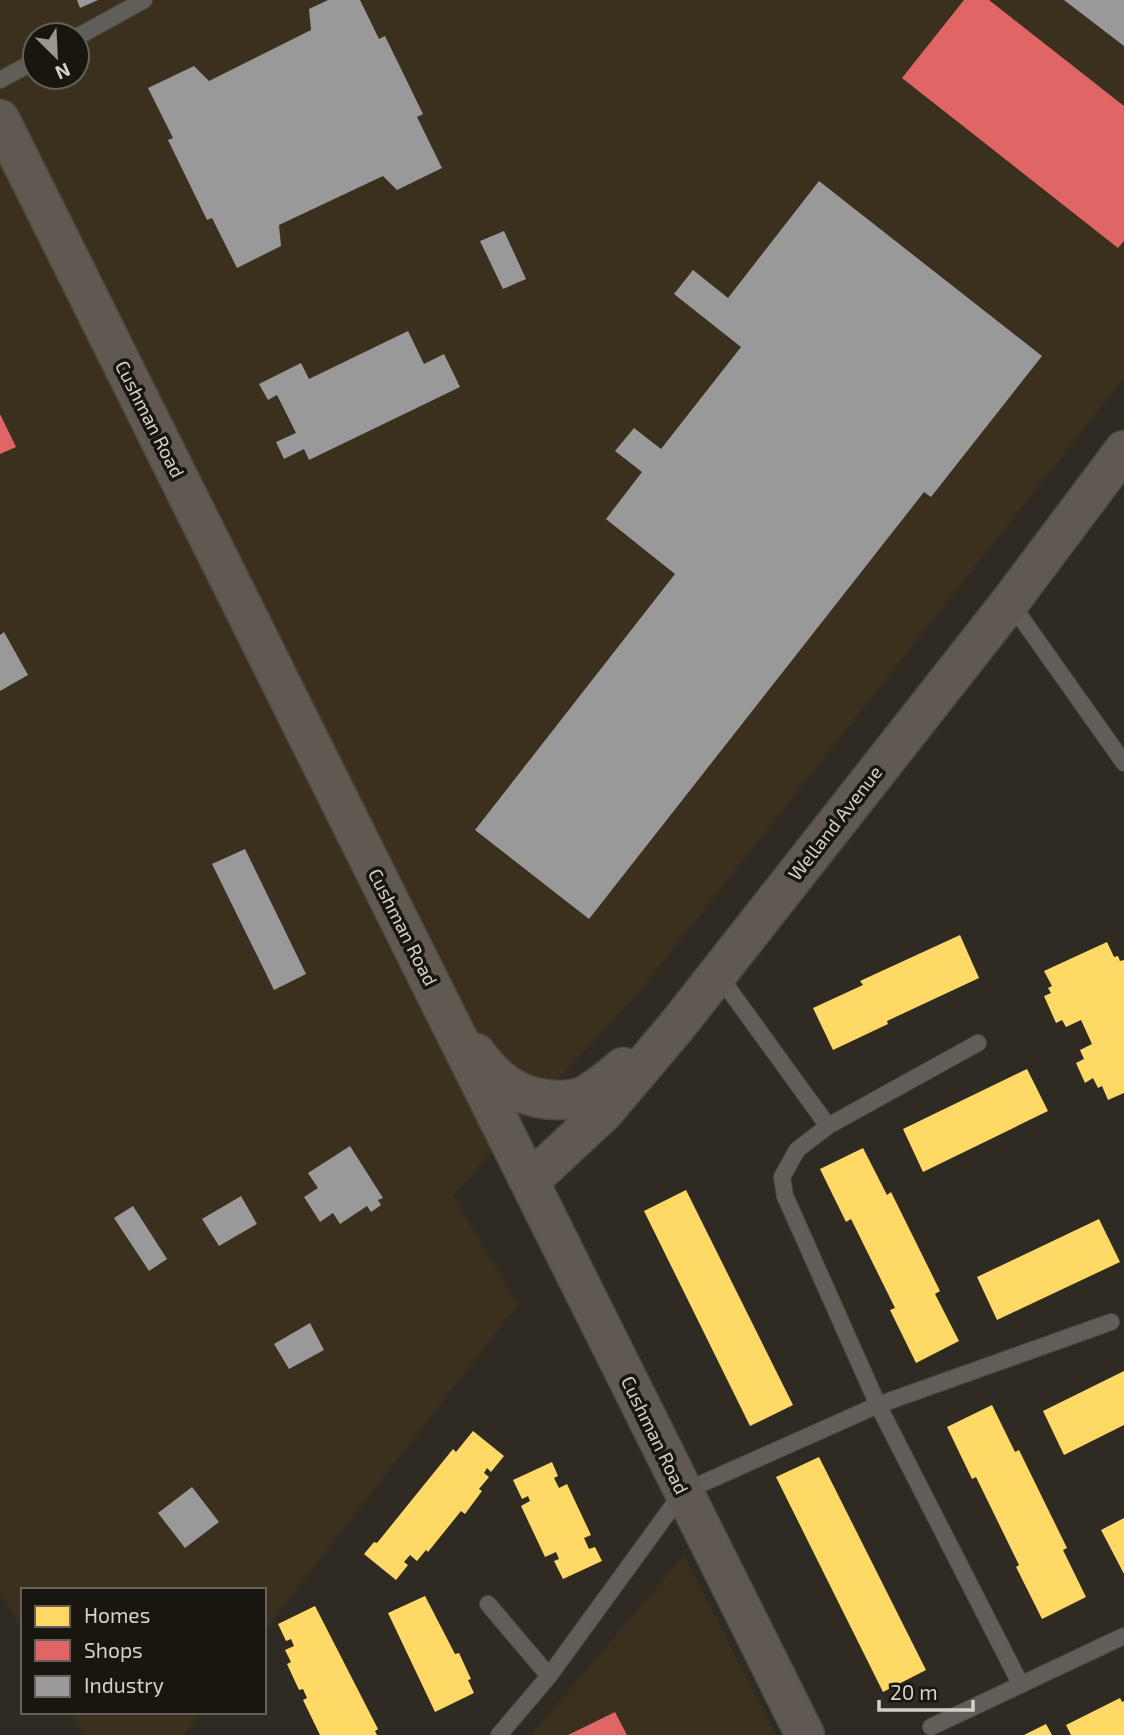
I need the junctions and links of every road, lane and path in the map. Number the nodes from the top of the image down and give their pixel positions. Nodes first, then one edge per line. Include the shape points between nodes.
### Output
1 (144, 0) edge
2 (91, 29) edge
3 (21, 69) edge
4 (0, 80) edge
5 (0, 119) edge
6 (1124, 450) edge
7 (1010, 602) junction
8 (1124, 763) edge
9 (717, 973) junction
10 (442, 1005) junction
11 (676, 1027) junction
12 (978, 1043) dead end
13 (828, 1126) junction
14 (530, 1181) junction
15 (1111, 1322) dead end
16 (878, 1405) junction
17 (682, 1492) junction
18 (488, 1604) dead end
19 (1124, 1636) edge
20 (549, 1676) junction
21 (1021, 1685) junction
22 (931, 1727) dead end
23 (499, 1735) edge
24 (805, 1735) edge

1 - 2 lane
3 - 4 lane
5 - 10 street, Cushman Road
6 - 7 street, Welland Avenue
7 - 8 lane
7 - 9 street, Welland Avenue
9 - 11 street, Welland Avenue
9 - 13 lane
10 - 11 street via 489,1071 526,1097 547,1100 582,1096
10 - 14 street, Cushman Road
11 - 14 street, Welland Avenue via 604,1112
12 - 13 lane
13 - 16 lane via 797,1150 782,1177 785,1196
14 - 17 street, Cushman Road
15 - 16 lane
16 - 17 lane
16 - 21 lane
17 - 20 lane
17 - 24 street, Cushman Road
18 - 20 lane
19 - 21 lane
20 - 23 lane
21 - 22 lane

